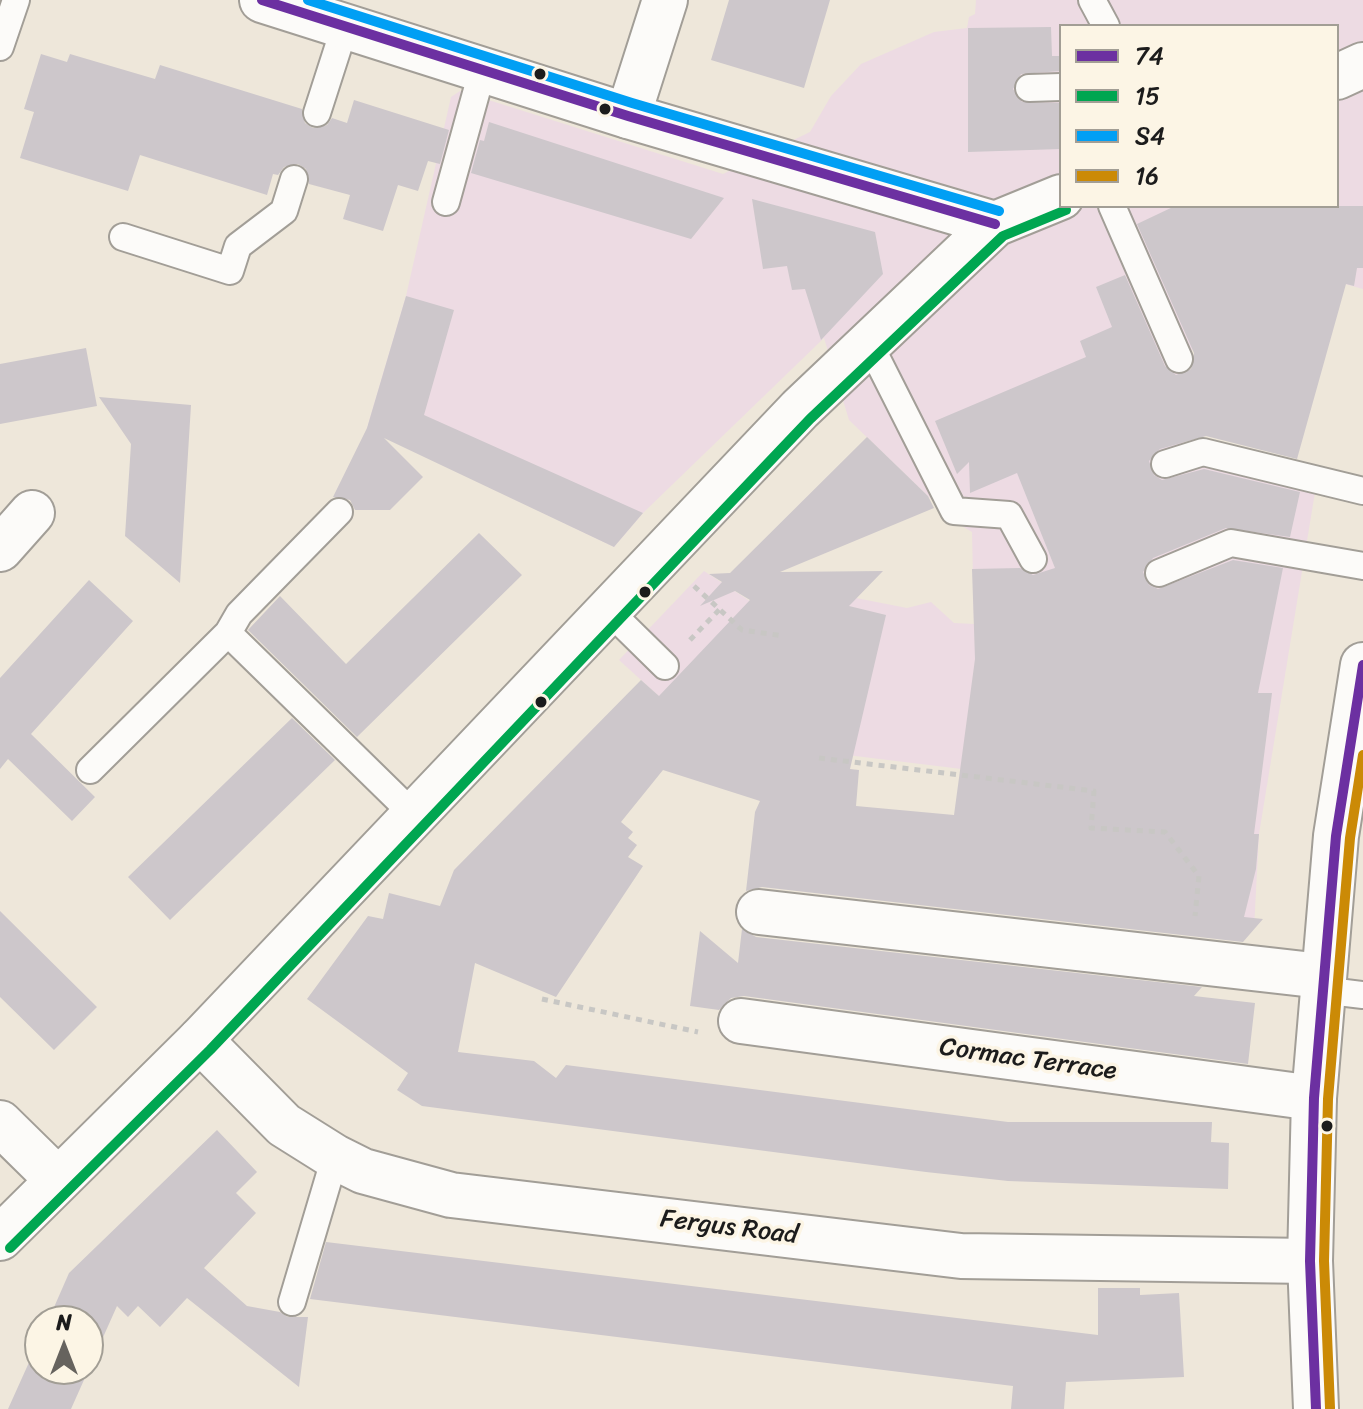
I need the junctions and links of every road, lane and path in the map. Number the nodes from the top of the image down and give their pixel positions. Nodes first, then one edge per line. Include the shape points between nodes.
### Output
1 (16, 0) edge
2 (262, 0) edge
3 (665, 0) edge
4 (1092, 0) edge
5 (1105, 24) edge
6 (345, 26) junction
7 (0, 47) edge
8 (483, 68) junction
9 (1059, 87) edge
10 (1029, 88) dead end
11 (317, 113) dead end
12 (628, 116) junction
13 (294, 179) dead end
14 (1059, 198) edge
15 (446, 202) dead end
16 (1113, 208) edge
17 (995, 224) junction
18 (123, 237) dead end
19 (870, 345) junction
20 (1179, 359) dead end
21 (1165, 464) dead end
22 (1363, 491) edge
23 (339, 512) dead end
24 (32, 513) dead end
25 (0, 549) edge
26 (662, 554) junction
27 (1033, 559) dead end
28 (1363, 566) edge
29 (1159, 573) dead end
30 (609, 611) junction
31 (228, 633) junction
32 (784, 636) dead end
33 (1363, 665) edge
34 (665, 666) dead end
35 (819, 758) dead end
36 (90, 770) dead end
37 (415, 816) junction
38 (759, 912) dead end
39 (1195, 918) dead end
40 (1335, 987) edge
41 (542, 999) dead end
42 (741, 1021) joint
43 (200, 1040) junction
44 (1314, 1098) junction
45 (0, 1123) edge
46 (335, 1157) junction
47 (57, 1179) junction
48 (0, 1238) edge
49 (1310, 1261) junction
50 (292, 1302) dead end
51 (1316, 1409) edge

1 - 7 lane
2 - 6 main road
3 - 12 main road
4 - 5 lane
6 - 8 main road
6 - 11 lane
8 - 12 main road
8 - 15 lane
9 - 10 lane
12 - 17 main road
13 - 18 lane via 284,211 238,246 230,271
14 - 17 main road
16 - 20 lane
17 - 19 main road
19 - 26 main road via 800,409
19 - 27 lane via 954,511 1009,515
21 - 22 lane via 1203,452
23 - 31 lane via 239,614
24 - 25 main road
26 - 30 main road
26 - 32 path via 742,630
28 - 29 lane via 1231,543
30 - 34 lane
30 - 37 main road
31 - 36 lane
31 - 37 lane
33 - 40 main road via 1336,836
35 - 39 path via 1094,791 1091,828 1165,832 1199,876
37 - 43 main road
38 - 40 main road
40 - 44 main road
41 - 42 path via 731,1039
42 - 44 main road, Cormac Terrace
43 - 46 main road, Fergus Road via 284,1125
43 - 47 main road
44 - 49 main road
45 - 47 main road
46 - 49 main road, Fergus Road via 363,1171 451,1195 961,1256
46 - 50 lane
47 - 48 main road
49 - 51 main road

